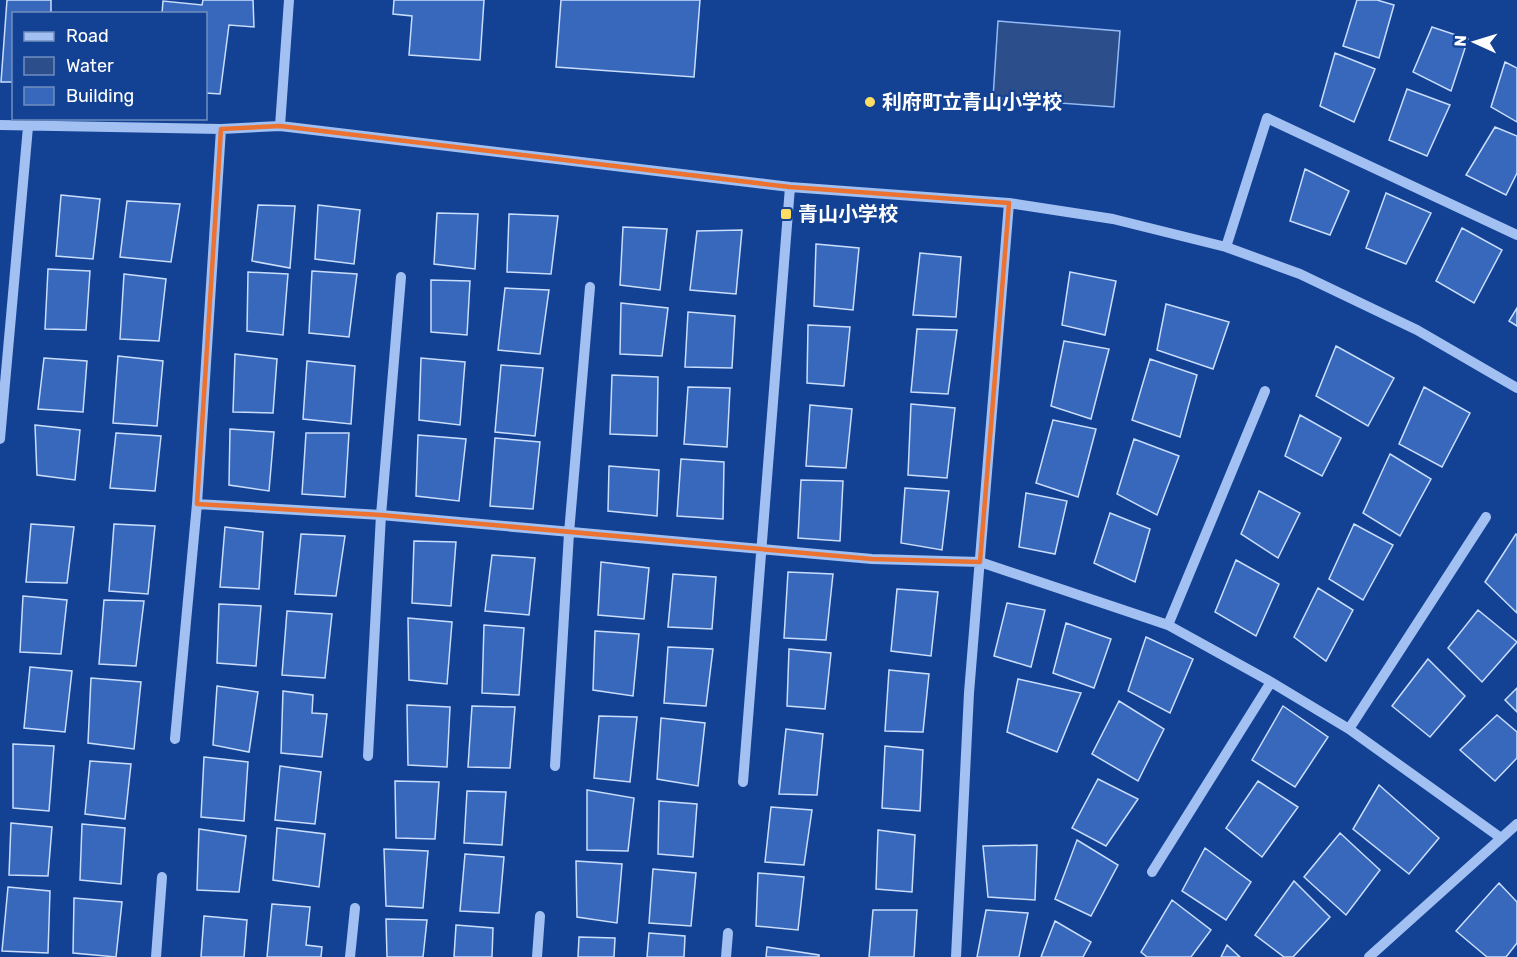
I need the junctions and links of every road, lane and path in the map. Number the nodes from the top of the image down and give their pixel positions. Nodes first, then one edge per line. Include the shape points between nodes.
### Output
1 (289, 0) edge
2 (0, 125) edge
3 (280, 126) junction
4 (28, 127) junction
5 (221, 129) junction
6 (790, 187) junction
7 (1009, 203) junction
8 (1517, 235) edge
9 (1226, 247) junction
10 (401, 277) dead end
11 (590, 287) dead end
12 (1517, 388) edge
13 (1265, 391) dead end
14 (0, 438) edge
15 (197, 504) junction
16 (381, 515) junction
17 (1486, 517) dead end
18 (570, 533) junction
19 (761, 550) junction
20 (980, 562) junction
21 (1168, 624) junction
22 (1271, 682) junction
23 (1349, 729) junction
24 (175, 739) dead end
25 (368, 756) dead end
26 (555, 766) dead end
27 (743, 782) dead end
28 (1517, 824) edge
29 (1501, 838) junction
30 (1152, 872) dead end
31 (162, 878) dead end
32 (355, 908) dead end
33 (540, 916) dead end
34 (728, 933) dead end
35 (156, 957) edge
36 (350, 957) edge
37 (537, 957) edge
38 (726, 957) edge
39 (956, 957) edge
40 (1369, 957) edge

1 - 3 street
2 - 4 street
3 - 5 street
3 - 6 street
4 - 5 street
4 - 14 street
5 - 15 street
6 - 7 street
6 - 19 street
7 - 9 street via 1113,219
7 - 20 street
8 - 9 street via 1267,118
9 - 12 street via 1300,274 1417,330
10 - 16 street
11 - 18 street
13 - 21 street
15 - 16 street
15 - 24 street
16 - 18 street
16 - 25 street
17 - 23 street
18 - 19 street
18 - 26 street
19 - 20 street
19 - 27 street
20 - 21 street
20 - 39 street via 969,693
21 - 22 street
22 - 23 street
22 - 30 street
23 - 29 street
28 - 29 street
29 - 40 street
31 - 35 street
32 - 36 street
33 - 37 street
34 - 38 street

